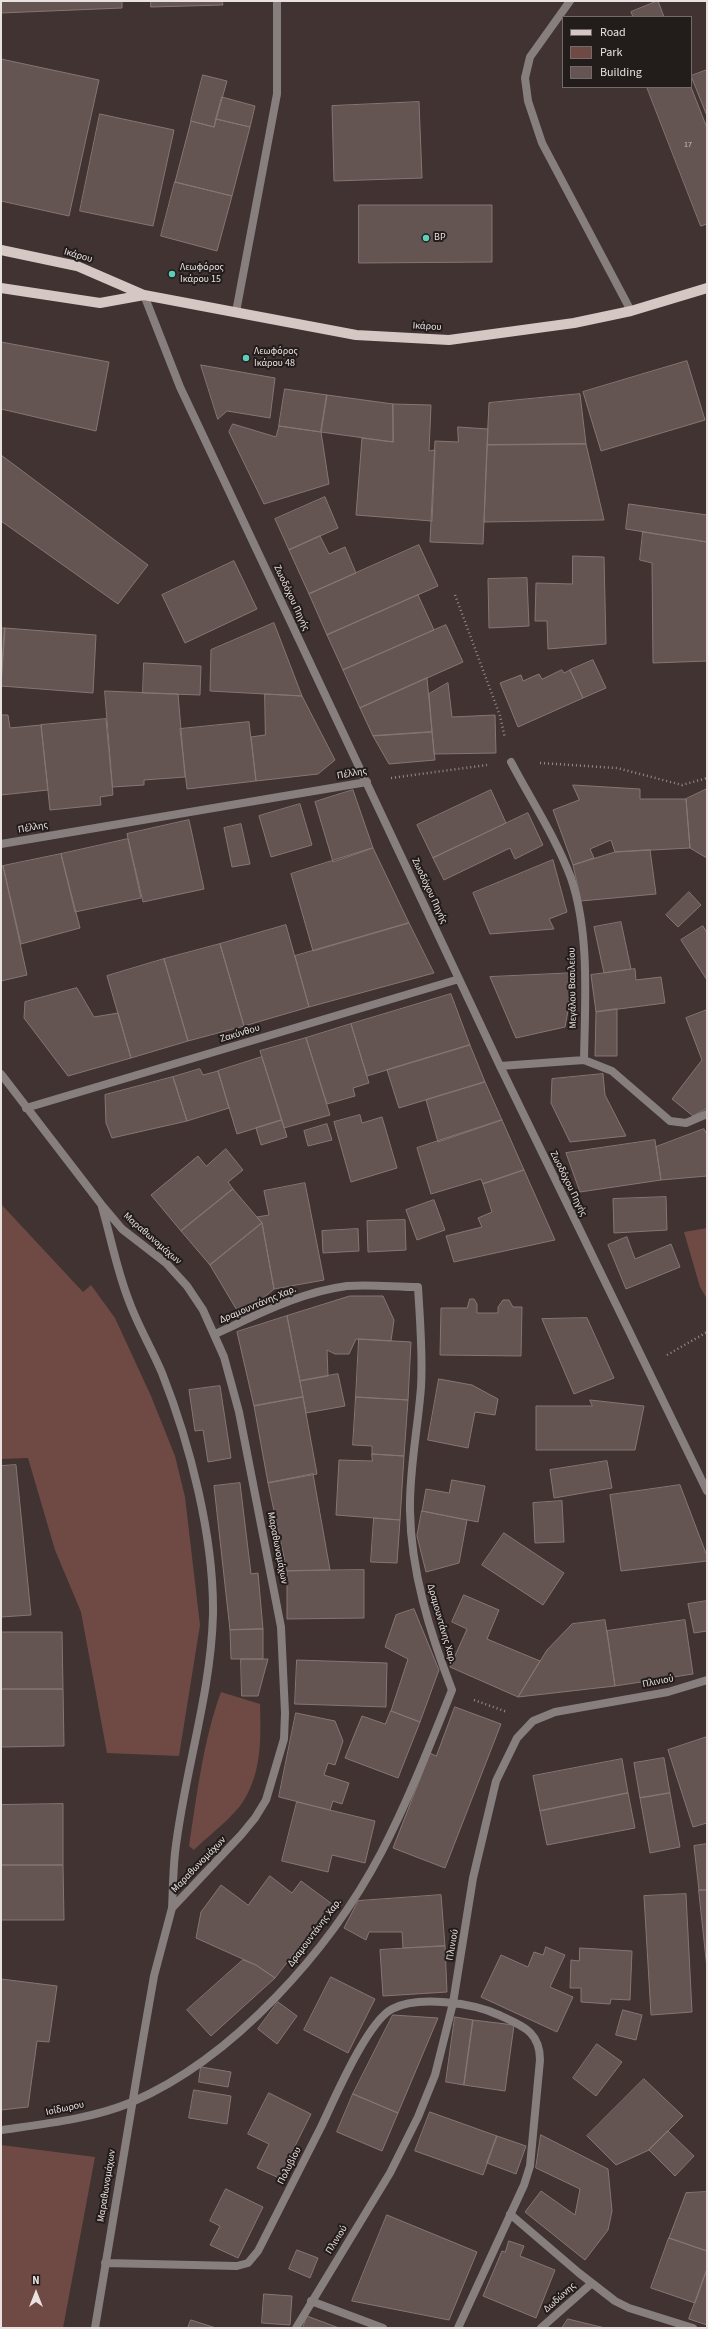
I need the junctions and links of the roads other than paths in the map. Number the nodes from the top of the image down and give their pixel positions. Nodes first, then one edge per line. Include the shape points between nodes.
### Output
1 (277, 1) edge
2 (570, 1) edge
3 (1, 250) edge
4 (1, 288) edge
5 (707, 288) edge
6 (144, 295) junction
7 (631, 311) junction
8 (236, 312) junction
9 (511, 762) road end
10 (367, 782) junction
11 (1, 844) edge
12 (459, 979) junction
13 (584, 1060) junction
14 (500, 1066) junction
15 (1, 1074) edge
16 (26, 1108) junction
17 (707, 1114) edge
18 (101, 1204) junction
19 (215, 1334) junction
20 (707, 1491) edge
21 (707, 1680) edge
22 (172, 1908) junction
23 (453, 2003) junction
24 (131, 2102) junction
25 (1, 2130) edge
26 (510, 2214) junction
27 (104, 2263) junction
28 (592, 2283) junction
29 (311, 2301) junction
30 (96, 2328) edge
31 (296, 2328) edge
32 (383, 2328) edge
33 (458, 2328) edge
34 (541, 2328) edge
35 (693, 2328) edge

1 - 8 street via 277,94
2 - 7 street via 530,57 525,78 528,101 542,142
3 - 6 main road, Ικάρου via 77,266
4 - 6 main road, Ικάρου via 100,303
5 - 7 main road, Ικάρου
6 - 8 main road, Ικάρου
6 - 10 street, Ζωοδόχου Πηγής via 180,387
7 - 8 main road, Ικάρου via 574,323 449,340 356,335
9 - 13 street, Μεγάλου Βασιλείου via 571,880 579,915 584,957
10 - 11 street, Πέλλης
10 - 12 street, Ζωοδόχου Πηγής
12 - 14 street, Ζωοδόχου Πηγής
12 - 16 street, Ζακύνθου
13 - 14 street
13 - 17 street via 612,1071 670,1121 686,1123
14 - 20 street, Ζωοδόχου Πηγής
15 - 16 street, Μαραθωνομάχων
16 - 18 street, Μαραθωνομάχων
18 - 19 street, Μαραθωνομάχων via 122,1229 166,1263 187,1286
18 - 22 street, Μαραθωνομάχων via 128,1300 162,1372 180,1426 195,1481 209,1553 212,1634 175,1853
19 - 22 street, Μαραθωνομάχων via 230,1375 239,1412 277,1600 282,1652 284,1739 272,1784 255,1818
19 - 24 street, Δραμουντάνης Χαρ. via 283,1304 319,1292 348,1286 418,1287 421,1364 410,1490 411,1532 416,1574 437,1652 452,1690 381,1853 366,1880 312,1955 267,2007 208,2057 162,2087
21 - 23 street, Πλινιού via 668,1692 574,1707 543,1716 533,1721 517,1738 496,1781 473,1878
22 - 24 street, Μαραθωνομάχων via 154,1976
23 - 26 street via 480,2008 510,2020 532,2034 540,2047 530,2166
23 - 27 street, Πολυβίου via 412,2004 392,2008 380,2018 355,2059 258,2251 248,2263 237,2266
23 - 29 street, Πλινιού via 435,2075 409,2139
24 - 25 street, Ισίδωρου via 67,2120
24 - 27 street, Μαραθωνομάχων
26 - 28 street
26 - 33 street
27 - 30 street, Μαραθωνομάχων
28 - 34 street, Δωδώνης
28 - 35 street via 615,2301 629,2308
29 - 31 street, Πλινιού
29 - 32 street

